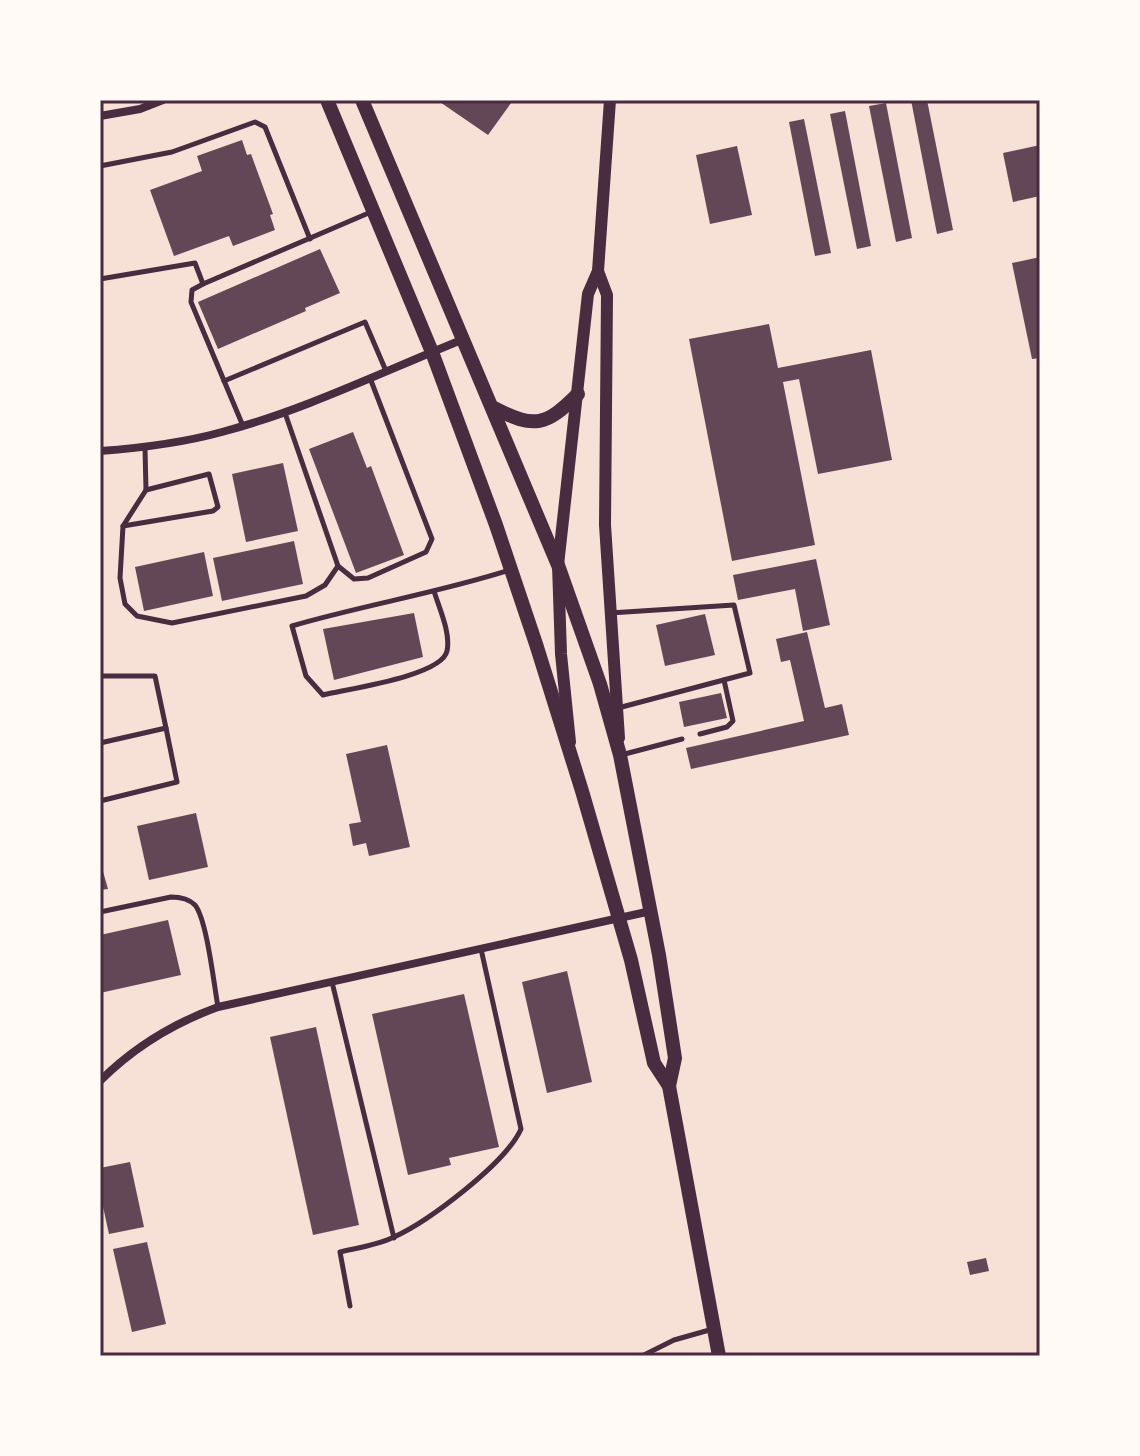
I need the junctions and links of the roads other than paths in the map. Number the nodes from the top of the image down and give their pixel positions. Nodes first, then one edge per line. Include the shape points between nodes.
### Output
1 (163, 100) edge
2 (327, 100) edge
3 (362, 100) edge
4 (610, 100) edge
5 (100, 116) edge
6 (100, 166) edge
7 (374, 211) junction
8 (310, 239) junction
9 (598, 271) junction
10 (100, 279) edge
11 (203, 284) junction
12 (465, 339) junction
13 (432, 352) junction
14 (386, 371) junction
15 (370, 377) junction
16 (224, 381) junction
17 (578, 394) junction
18 (494, 408) junction
19 (285, 413) junction
20 (243, 426) junction
21 (145, 447) junction
22 (100, 451) edge
23 (146, 490) junction
24 (123, 526) junction
25 (558, 565) junction
26 (338, 566) junction
27 (511, 569) junction
28 (434, 591) junction
29 (610, 613) junction
30 (100, 676) edge
31 (724, 680) junction
32 (617, 708) junction
33 (166, 728) junction
34 (700, 734) dead end
35 (682, 739) dead end
36 (100, 743) edge
37 (620, 755) junction
38 (572, 757) junction
39 (100, 801) edge
40 (651, 911) junction
41 (100, 912) edge
42 (619, 918) junction
43 (481, 948) junction
44 (332, 980) junction
45 (218, 1007) junction
46 (100, 1081) edge
47 (669, 1086) junction
48 (394, 1238) junction
49 (350, 1306) dead end
50 (714, 1329) junction
51 (642, 1356) edge
52 (719, 1356) edge

1 - 5 street
2 - 7 main road
3 - 12 main road
4 - 9 street
6 - 8 lane via 172,152 255,122 265,127
7 - 8 lane
7 - 13 main road
8 - 11 lane
9 - 17 street via 588,294
9 - 29 street via 607,295
10 - 11 lane via 195,263
11 - 16 lane via 192,290 191,302
12 - 13 street
12 - 18 main road
13 - 14 street
13 - 27 main road
14 - 15 street
14 - 16 lane via 365,322
15 - 19 street
15 - 26 lane via 432,539 426,552 368,578 354,579
16 - 20 lane
17 - 18 main road via 558,414 539,422
17 - 25 street
18 - 25 main road
19 - 20 street
19 - 26 lane
20 - 21 street
21 - 22 street
21 - 23 lane
23 - 24 lane
23 - 24 lane via 209,474 218,507
24 - 26 lane via 120,578 125,604 152,621 172,623 306,596 325,585
25 - 37 main road
25 - 38 street
27 - 28 lane
27 - 38 main road
28 - 28 lane via 292,626 306,676 323,695 424,671 440,662 447,652 447,634
29 - 31 lane via 734,605 750,673
29 - 32 street
30 - 33 lane via 155,676
31 - 32 lane
31 - 34 lane via 733,721
32 - 37 street
33 - 36 lane
33 - 39 lane via 177,782
35 - 37 lane
37 - 40 main road
38 - 42 main road
40 - 42 street
40 - 47 main road via 675,1058
41 - 45 lane via 171,897 194,904
42 - 43 street
42 - 47 main road via 654,1063
43 - 44 street
43 - 48 lane via 521,1129 515,1144 461,1194
44 - 45 street
44 - 48 lane
45 - 46 street via 143,1044
47 - 50 main road
48 - 49 lane via 340,1252
50 - 51 lane
50 - 52 main road

